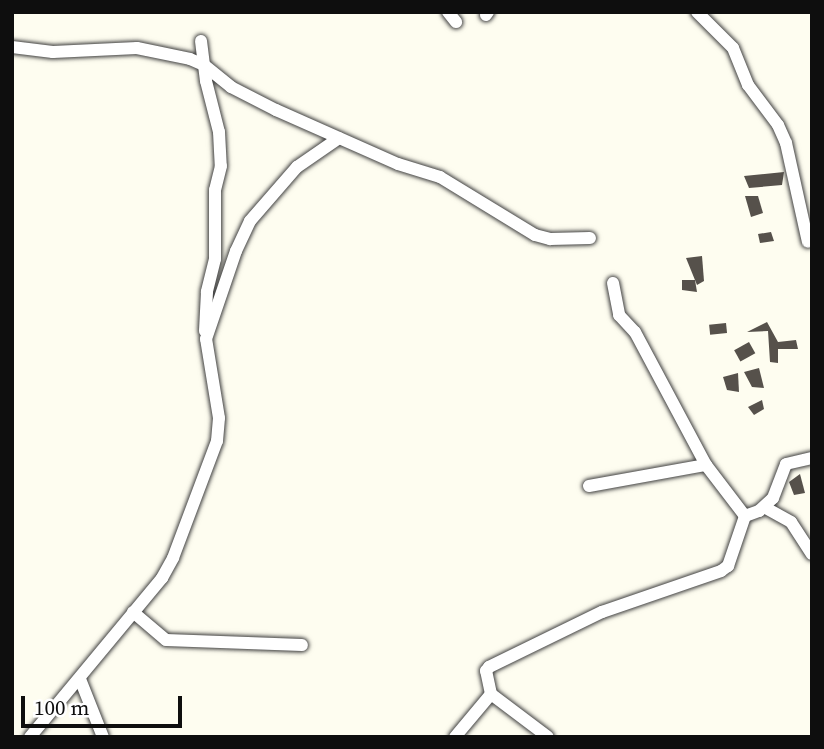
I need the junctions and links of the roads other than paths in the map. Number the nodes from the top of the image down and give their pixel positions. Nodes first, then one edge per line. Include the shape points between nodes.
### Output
1 (697, 12) edge
2 (201, 41) dead end
3 (12, 47) edge
4 (204, 65) junction
5 (339, 138) junction
6 (590, 238) dead end
7 (808, 242) dead end
8 (613, 283) dead end
9 (206, 339) junction
10 (812, 458) edge
11 (706, 465) junction
12 (589, 486) dead end
13 (764, 507) junction
14 (745, 516) junction
15 (812, 554) edge
16 (133, 612) junction
17 (302, 645) dead end
18 (80, 679) junction
19 (491, 694) junction
20 (30, 737) edge
21 (103, 737) edge
22 (455, 737) edge
23 (548, 737) edge

1 - 7 street via 733,48 748,85 778,125
2 - 4 street
3 - 4 street via 52,52 137,48
4 - 5 street via 231,87
4 - 9 street via 219,132 221,166 215,190 215,259 204,318
5 - 6 street via 440,177 545,239
5 - 9 street via 297,167 250,221
8 - 11 street via 619,315 635,332
9 - 16 street via 219,418 217,441 173,558
10 - 13 street via 785,466 778,489
11 - 12 street
11 - 14 street
13 - 14 street
13 - 15 street via 791,522
14 - 19 street via 731,559 721,572 602,612 489,667
16 - 17 street via 166,640
16 - 18 street
18 - 20 street
18 - 21 street
19 - 22 street
19 - 23 street

